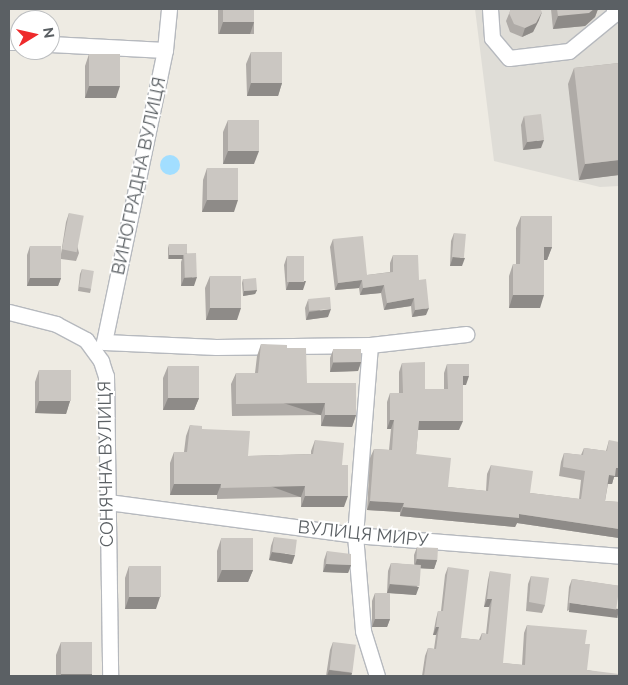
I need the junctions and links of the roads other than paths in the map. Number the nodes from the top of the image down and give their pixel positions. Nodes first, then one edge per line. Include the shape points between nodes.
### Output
1 (169, 9) edge
2 (490, 9) edge
3 (614, 9) edge
4 (60, 45) edge
5 (165, 50) junction
6 (9, 312) edge
7 (466, 334) dead end
8 (98, 345) junction
9 (370, 345) junction
10 (108, 502) junction
11 (355, 535) junction
12 (619, 556) edge
13 (110, 676) edge
14 (377, 676) edge

1 - 5 street, ВИНОГРАДНА ВУЛИЦЯ
2 - 3 street via 492,38 509,58 569,51 614,14
4 - 5 street
5 - 8 street, ВИНОГРАДНА ВУЛИЦЯ
6 - 8 street via 56,324
7 - 9 street
8 - 9 street
8 - 10 street, СОНЯЧНА ВУЛИЦЯ via 106,376
9 - 11 street
10 - 11 street, ВУЛИЦЯ МИРУ
10 - 13 street, СОНЯЧНА ВУЛИЦЯ
11 - 12 street, ВУЛИЦЯ МИРУ
11 - 14 street via 363,631

